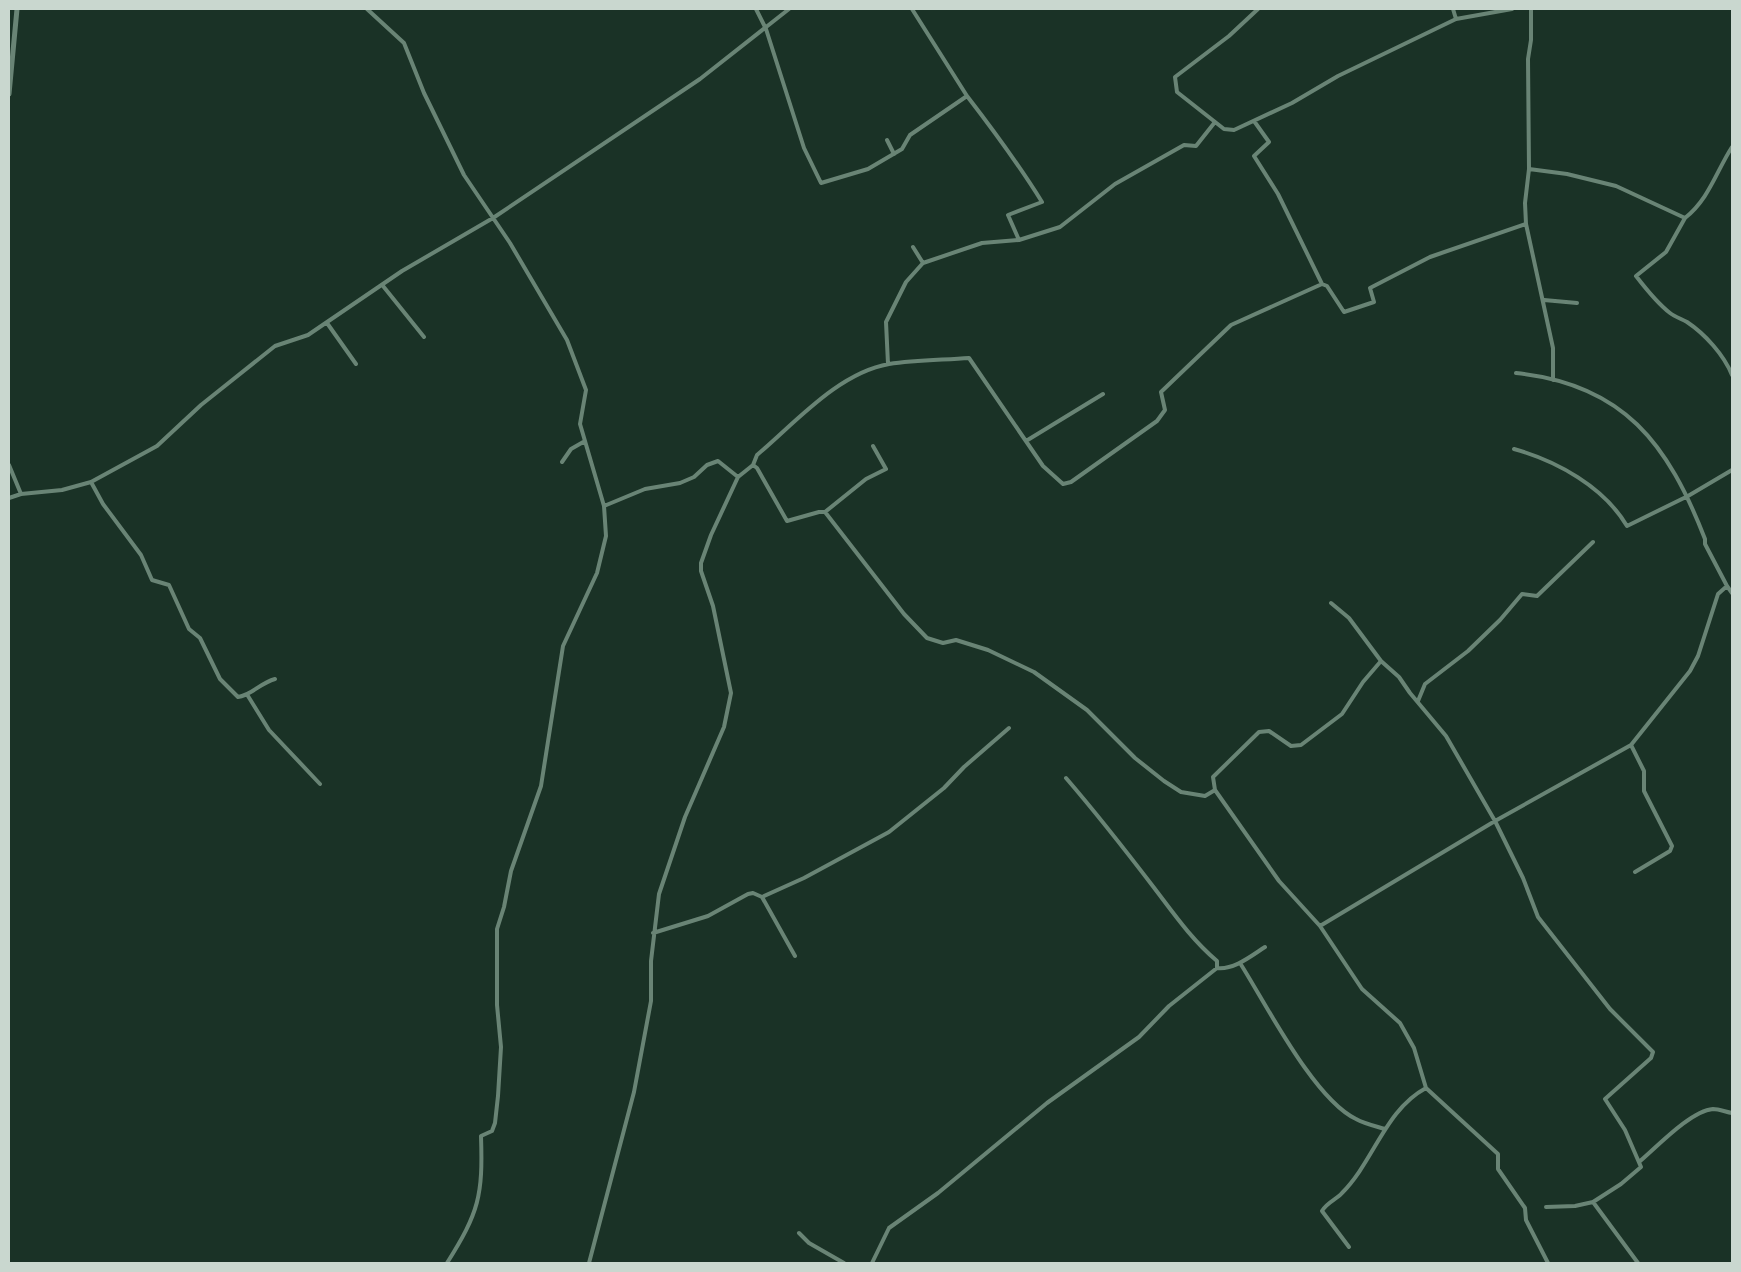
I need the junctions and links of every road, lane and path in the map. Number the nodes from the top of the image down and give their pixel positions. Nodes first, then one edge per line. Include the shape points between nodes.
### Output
1 (17, 9) edge
2 (367, 9) edge
3 (756, 9) edge
4 (789, 9) edge
5 (912, 9) edge
6 (1258, 9) edge
7 (1453, 9) edge
8 (1512, 9) edge
9 (1530, 9) edge
10 (1456, 19) junction
11 (766, 29) junction
12 (9, 94) edge
13 (967, 96) junction
14 (1254, 121) junction
15 (1215, 122) junction
16 (887, 140) dead end
17 (1732, 147) edge
18 (894, 154) junction
19 (1529, 169) junction
20 (493, 218) junction
21 (1685, 218) junction
22 (1526, 224) junction
23 (1019, 240) junction
24 (913, 247) dead end
25 (923, 263) junction
26 (1322, 284) junction
27 (383, 286) junction
28 (1544, 300) junction
29 (1577, 303) dead end
30 (327, 323) junction
31 (424, 337) dead end
32 (356, 364) dead end
33 (888, 364) junction
34 (1516, 373) dead end
35 (1732, 375) edge
36 (1553, 380) junction
37 (1103, 394) dead end
38 (1026, 440) junction
39 (585, 441) junction
40 (873, 446) dead end
41 (1514, 449) dead end
42 (562, 462) dead end
43 (9, 465) edge
44 (753, 465) junction
45 (1732, 470) edge
46 (738, 478) junction
47 (91, 482) junction
48 (21, 494) junction
49 (1688, 496) junction
50 (9, 498) edge
51 (604, 506) junction
52 (825, 512) junction
53 (1593, 542) dead end
54 (1727, 586) junction
55 (1732, 593) edge
56 (1331, 603) dead end
57 (1382, 661) junction
58 (275, 679) dead end
59 (248, 696) junction
60 (1418, 701) junction
61 (1009, 728) dead end
62 (1631, 745) junction
63 (1066, 778) dead end
64 (320, 784) dead end
65 (1215, 790) junction
66 (1495, 820) junction
67 (1635, 872) dead end
68 (762, 897) junction
69 (1320, 926) junction
70 (653, 934) junction
71 (1265, 947) dead end
72 (795, 956) dead end
73 (1240, 963) junction
74 (1217, 968) junction
75 (1426, 1088) junction
76 (1732, 1112) edge
77 (1385, 1129) junction
78 (1639, 1162) junction
79 (1593, 1202) junction
80 (1546, 1207) dead end
81 (799, 1233) dead end
82 (1349, 1247) dead end
83 (447, 1263) edge
84 (589, 1263) edge
85 (844, 1263) edge
86 (872, 1263) edge
87 (1548, 1263) edge
88 (1638, 1263) edge

1 - 12 street
2 - 20 street via 404,44 464,175
3 - 11 street
4 - 11 street
5 - 13 street
6 - 15 street via 1176,77 1177,92
7 - 10 street
8 - 10 street
9 - 19 street
10 - 14 street
11 - 18 street via 804,148 821,183 868,169
11 - 20 street via 700,79
13 - 18 street via 910,135 902,149
13 - 23 street via 1042,202 1008,214
14 - 15 street via 1234,130 1224,129
14 - 26 street via 1269,142 1254,156 1278,194
15 - 23 street via 1196,146 1184,145 1115,184 1060,227
16 - 18 street
17 - 21 street via 1708,194
19 - 21 street via 1616,186
19 - 22 street via 1524,204
20 - 27 street via 402,271
20 - 39 street via 568,340 586,390 580,424
21 - 35 street via 1666,252 1636,276 1670,314 1687,322 1702,335 1718,352
22 - 26 street via 1430,257 1370,288 1374,302 1344,312 1327,286
22 - 28 street
23 - 25 street via 982,244
24 - 25 street
25 - 33 street via 906,282 886,322
26 - 38 street via 1231,325 1161,392 1165,410 1157,421 1071,482 1063,484 1044,466
27 - 30 street
27 - 31 street
28 - 29 street
28 - 36 street via 1553,348
30 - 32 street
30 - 47 street via 308,335 275,346 156,446
33 - 38 street via 970,358
33 - 44 street via 842,383 757,455
34 - 36 street
36 - 49 street via 1601,396 1627,413 1656,446
37 - 38 street
39 - 42 street via 571,449
39 - 51 street
40 - 52 street via 886,468 866,479
41 - 49 street via 1530,453 1583,480 1616,508 1627,526
43 - 48 street
44 - 46 street
44 - 52 street via 787,521
45 - 49 street
46 - 51 street via 718,461 680,483 645,490
46 - 70 street via 701,563 731,693 724,727 669,862 659,894
47 - 48 street via 62,490
47 - 59 street via 103,504 141,555 152,580 168,585 189,629 200,638 220,679 238,697
48 - 50 street
49 - 54 street via 1705,544
51 - 83 street via 606,536 597,573 563,646 541,786 511,871 497,929 497,1005 501,1047 495,1123 492,1131 481,1136 482,1171 478,1203 467,1231
52 - 65 street via 904,614 927,638 943,643 956,640 988,650 1034,672 1073,698 1135,758 1181,792 1205,796
53 - 60 street via 1538,596 1522,594 1468,651 1425,684
54 - 55 street
54 - 62 street via 1718,594 1690,671
56 - 57 street via 1349,618
57 - 60 street
57 - 65 street via 1363,682 1342,714 1301,745 1291,746 1269,731 1259,732 1213,777
58 - 59 street via 264,682
59 - 64 street via 269,730
60 - 66 street via 1446,736
61 - 68 street via 944,788 889,832
62 - 66 street
62 - 67 street via 1644,771 1644,791 1672,846 1670,851
63 - 74 street via 1103,820 1177,919 1217,961
65 - 69 street via 1279,881
66 - 69 street
66 - 78 street via 1538,917 1610,1009 1653,1052 1651,1058 1605,1099 1625,1130
68 - 70 street via 748,894 708,916
68 - 72 street
69 - 75 street via 1362,989 1400,1023 1414,1048
70 - 84 street via 651,1001 634,1092
71 - 73 street
73 - 74 street via 1225,969
73 - 77 street via 1316,1085 1355,1119
74 - 86 street via 1169,1006 1139,1037 1047,1103 938,1193 889,1228
75 - 77 street via 1415,1094
75 - 87 street via 1498,1154 1498,1169 1525,1208 1526,1220
76 - 78 street via 1712,1109 1700,1113
77 - 82 street via 1342,1194 1322,1210
78 - 79 street via 1641,1167
79 - 80 street
79 - 88 street
81 - 85 street via 809,1243

